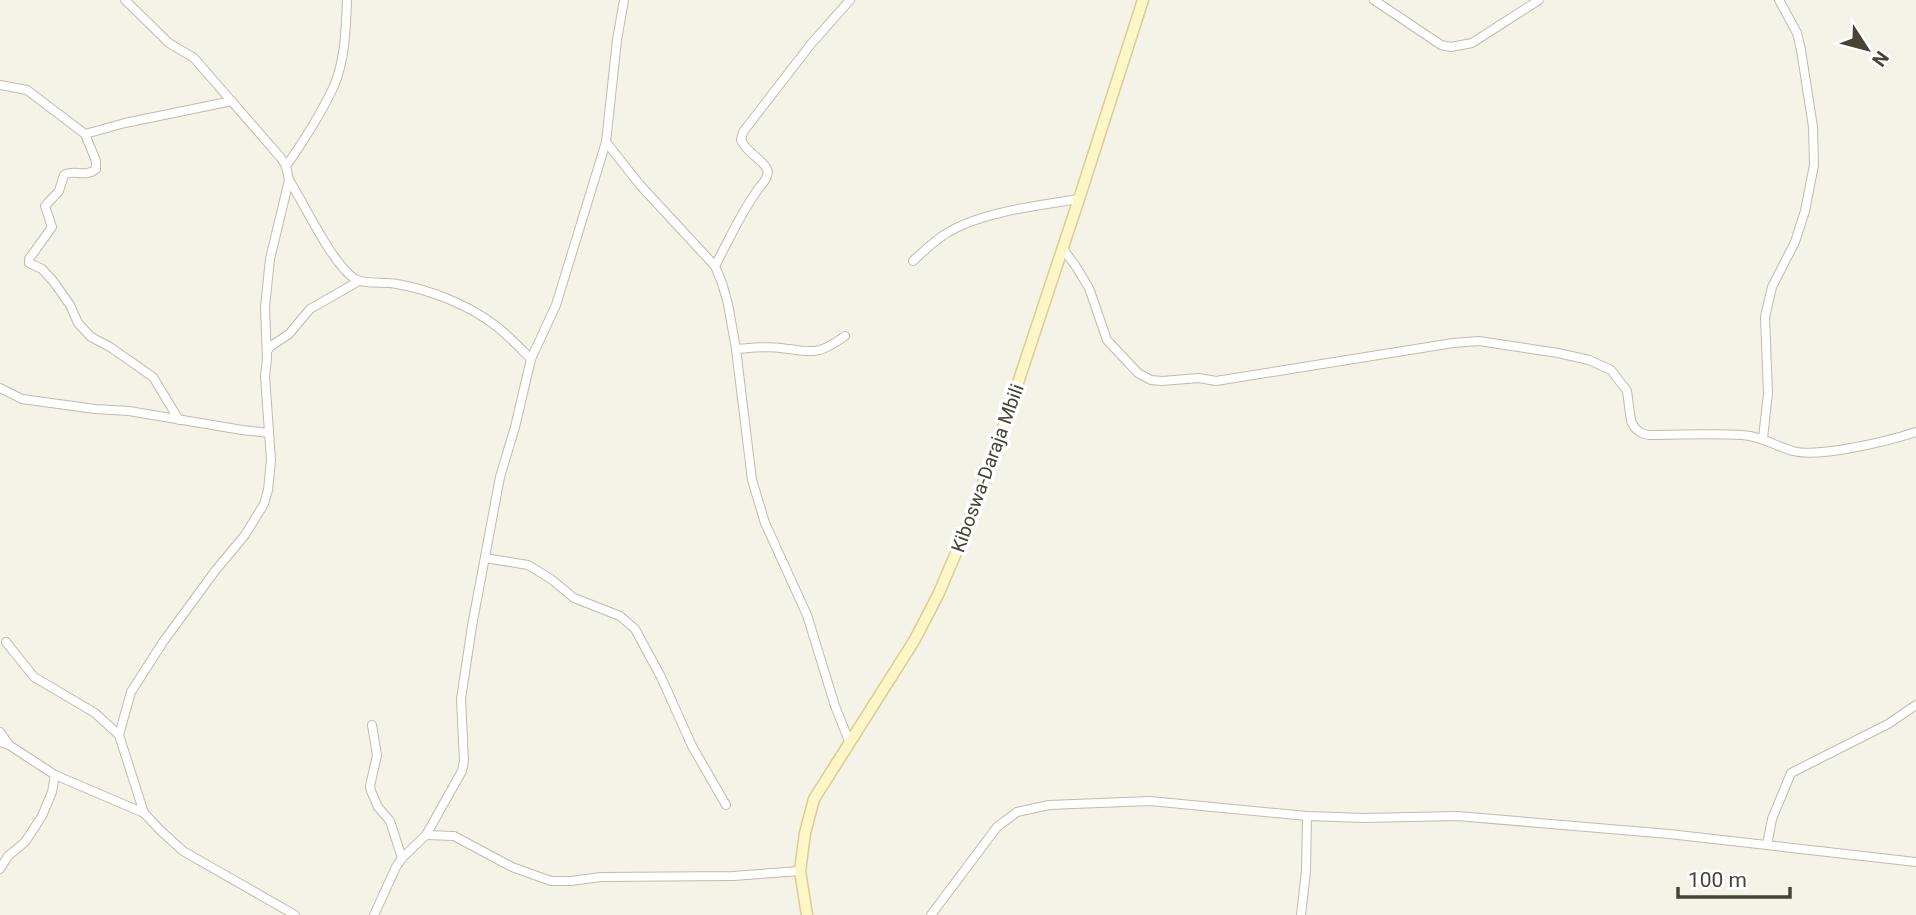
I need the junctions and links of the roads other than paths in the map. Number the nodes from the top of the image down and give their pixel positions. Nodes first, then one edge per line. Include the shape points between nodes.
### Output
1 (125, 0) edge
2 (348, 0) edge
3 (624, 0) edge
4 (850, 0) edge
5 (1143, 0) edge
6 (1374, 0) edge
7 (1539, 0) edge
8 (1779, 0) edge
9 (0, 85) edge
10 (232, 101) junction
11 (85, 134) junction
12 (606, 142) junction
13 (286, 166) junction
14 (289, 180) junction
15 (1079, 199) junction
16 (302, 201) junction
17 (283, 205) junction
18 (1063, 249) junction
19 (913, 261) dead end
20 (715, 266) junction
21 (359, 281) junction
22 (845, 336) dead end
23 (736, 349) junction
24 (267, 351) junction
25 (531, 359) junction
26 (0, 388) edge
27 (179, 420) junction
28 (1916, 432) edge
29 (269, 433) junction
30 (1763, 438) junction
31 (485, 558) junction
32 (6, 642) dead end
33 (1916, 705) edge
34 (372, 725) dead end
35 (0, 732) edge
36 (119, 736) junction
37 (849, 741) junction
38 (4, 743) edge
39 (55, 775) junction
40 (726, 805) dead end
41 (144, 813) junction
42 (1307, 816) junction
43 (426, 835) junction
44 (1766, 845) junction
45 (402, 858) junction
46 (1916, 862) edge
47 (0, 869) edge
48 (800, 871) junction
49 (295, 915) edge
50 (374, 915) edge
51 (807, 915) edge
52 (931, 915) edge
53 (1301, 915) edge

1 - 10 street via 169,43 194,58
2 - 13 street via 334,86
3 - 12 street
4 - 20 street via 743,132 744,146 768,174
5 - 15 main road, Kiboswa-Daraja Mbili
6 - 7 street via 1441,45 1451,47 1472,43
8 - 30 street via 1801,50 1814,165 1805,211 1772,286 1765,317 1768,393
9 - 11 street via 27,90
10 - 11 street
10 - 13 street
11 - 27 street via 96,169 64,175 58,193 45,205 52,227 29,263 53,281 91,337 153,377
12 - 20 street
12 - 25 street via 561,290
13 - 14 street
14 - 16 street
14 - 17 street
15 - 18 main road, Kiboswa-Daraja Mbili
15 - 19 street via 977,220 948,232
16 - 17 street
16 - 21 street via 341,264
17 - 24 street via 270,259
18 - 30 street via 1088,288 1109,343 1151,380 1216,381 1479,341 1568,355 1611,370 1627,391 1631,421 1641,433
18 - 37 main road, Kiboswa-Daraja Mbili via 998,443 938,596
20 - 23 street
21 - 24 street via 310,309
21 - 25 street via 396,283 449,300 493,324
22 - 23 street via 816,353
23 - 37 street via 755,490 807,615
24 - 29 street
25 - 31 street via 500,477
26 - 27 street via 22,398
27 - 29 street
28 - 30 street via 1815,452 1795,452
29 - 36 street via 271,460 264,504 135,684
31 - 40 street via 528,565 574,598 620,616 635,629
31 - 43 street via 461,699 462,771
32 - 36 street via 34,677 95,713
33 - 44 street via 1791,773
34 - 45 street via 377,755 371,791 391,824
35 - 38 street
36 - 41 street
37 - 48 main road, Kiboswa-Daraja Mbili via 814,799
38 - 39 street
39 - 41 street
39 - 47 street via 42,816
41 - 49 street via 183,851
42 - 44 street via 1457,816
42 - 52 street via 1150,801 1032,807 997,827
42 - 53 street
43 - 45 street
43 - 48 street via 454,836 512,867 551,881
44 - 46 street
45 - 50 street
48 - 51 main road, Kiboswa-Daraja Mbili

